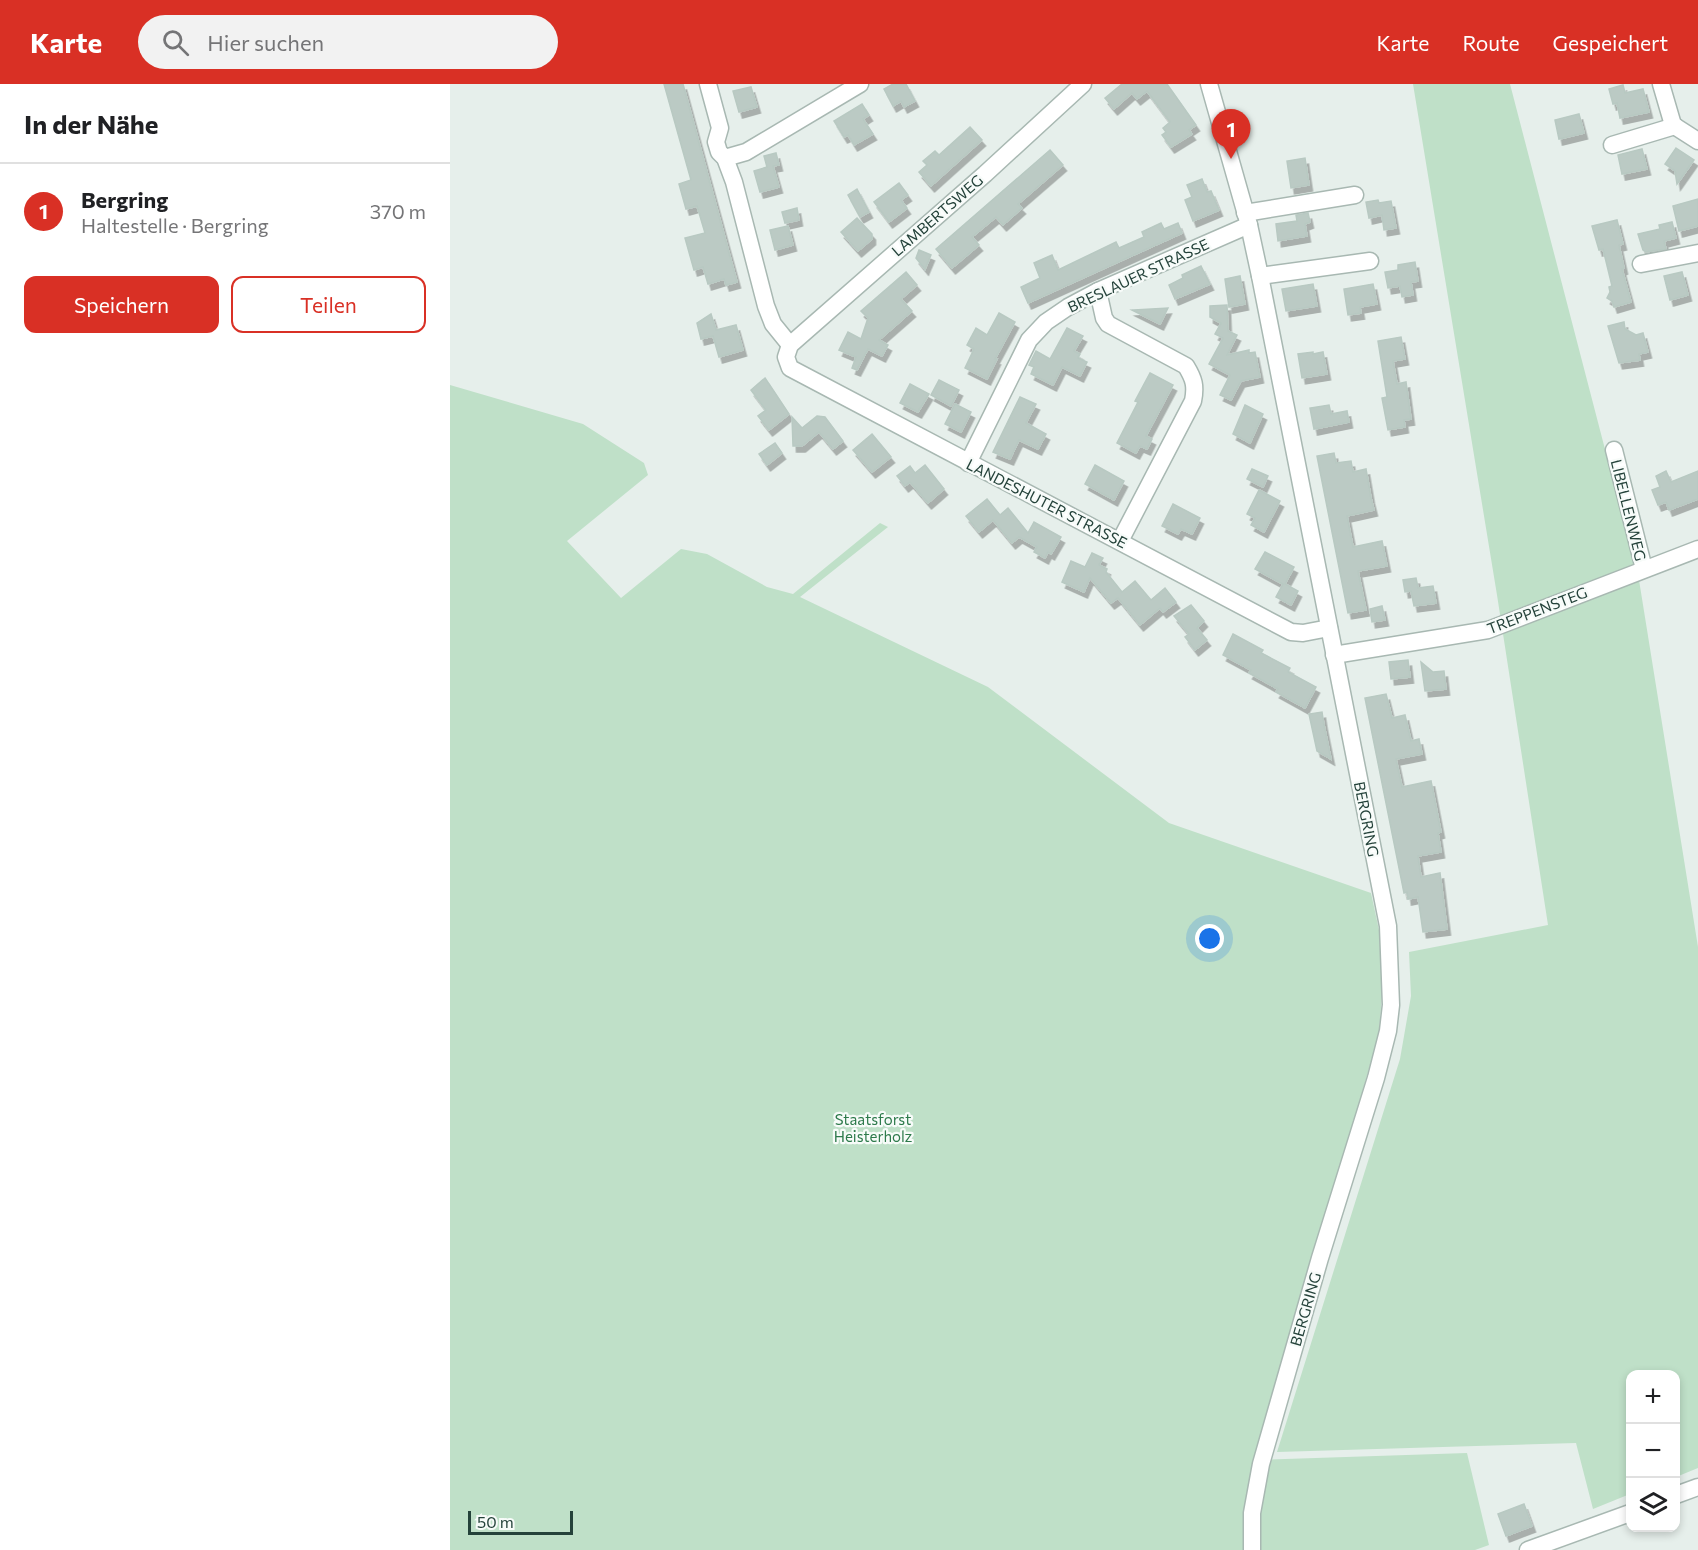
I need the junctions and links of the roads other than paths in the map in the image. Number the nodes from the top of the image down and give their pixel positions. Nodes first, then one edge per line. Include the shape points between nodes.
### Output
1 (708, 84) edge
2 (860, 84) edge
3 (1209, 84) edge
4 (1662, 84) edge
5 (1080, 85) edge
6 (1675, 126) junction
7 (1698, 141) edge
8 (1612, 145) dead end
9 (725, 158) junction
10 (1307, 192) dead end
11 (1355, 195) dead end
12 (1246, 214) junction
13 (1698, 253) edge
14 (1370, 261) dead end
15 (1641, 264) dead end
16 (1260, 276) junction
17 (1098, 291) junction
18 (790, 345) junction
19 (1614, 450) dead end
20 (968, 463) junction
21 (1120, 542) junction
22 (1698, 549) edge
23 (1644, 569) junction
24 (1329, 628) junction
25 (1334, 655) junction
26 (1698, 1487) edge
27 (1680, 1494) edge
28 (1626, 1514) edge
29 (1252, 1550) edge
30 (1528, 1550) edge

1 - 9 street via 720,128 716,142
2 - 9 street via 746,152
3 - 12 street, BERGRING
4 - 6 street
5 - 18 street, LAMBERTSWEG
6 - 7 street
6 - 8 street
9 - 18 street via 766,306 773,324
10 - 12 street
11 - 12 street
12 - 16 street, BERGRING
12 - 17 street, BRESLAUER STRASSE
13 - 15 street
14 - 16 street
16 - 24 street, BERGRING
17 - 20 street, BRESLAUER STRASSE via 1060,312 1029,339
17 - 21 street via 1108,324 1186,366 1196,388
18 - 20 street, LANDESHUTER STRASSE via 786,357 790,368
19 - 23 street, LIBELLENWEG
20 - 21 street, LANDESHUTER STRASSE
21 - 24 street, LANDESHUTER STRASSE via 1291,632
22 - 23 street, TREPPENSTEG
23 - 25 street, TREPPENSTEG via 1488,630
24 - 25 street, BERGRING
25 - 29 street, BERGRING via 1388,926 1391,1005 1376,1078 1261,1464 1252,1513
26 - 27 street
28 - 30 street

